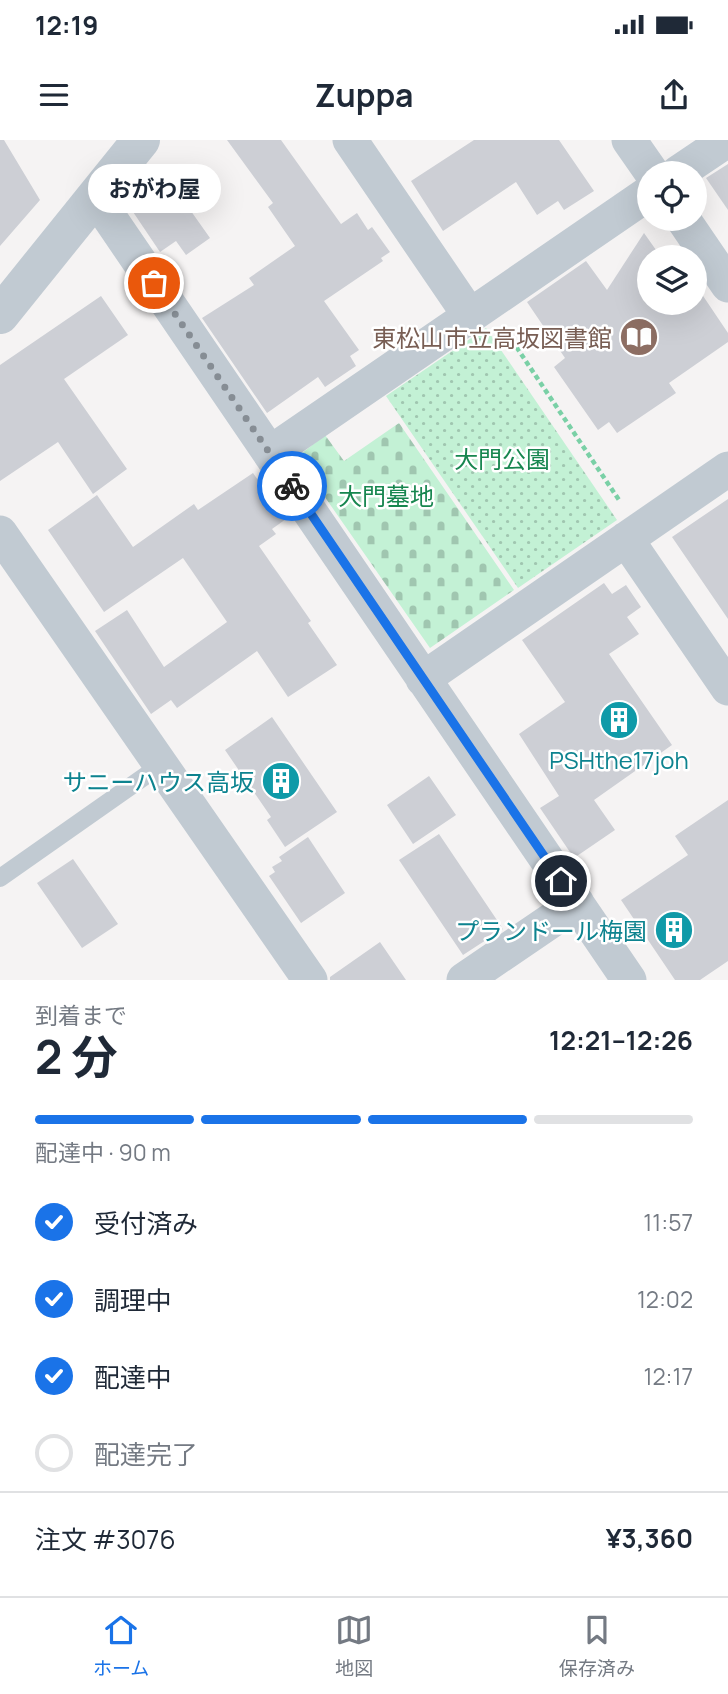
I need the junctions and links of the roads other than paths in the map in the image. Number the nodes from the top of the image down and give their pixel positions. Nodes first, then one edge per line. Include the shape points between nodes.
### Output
1 (141, 140) edge
2 (350, 140) edge
3 (629, 140) edge
4 (727, 140) edge
5 (644, 161) edge
6 (696, 161) edge
7 (96, 198) junction
8 (637, 201) edge
9 (691, 231) edge
10 (728, 285) edge
11 (479, 310) junction
12 (0, 315) edge
13 (270, 453) junction
14 (728, 469) edge
15 (0, 533) edge
16 (633, 535) junction
17 (423, 679) junction
18 (728, 688) edge
19 (161, 765) junction
20 (0, 878) edge
21 (577, 903) junction
22 (310, 980) edge
23 (464, 980) edge
24 (629, 980) edge

1 - 7 street
2 - 11 street
3 - 5 street
4 - 6 street
7 - 12 street
7 - 13 street
8 - 11 street
9 - 10 street
11 - 13 street
13 - 17 street
14 - 16 street
15 - 19 street
16 - 17 street
16 - 18 street
17 - 21 street
19 - 20 lane
19 - 22 street
21 - 23 street
21 - 24 street

